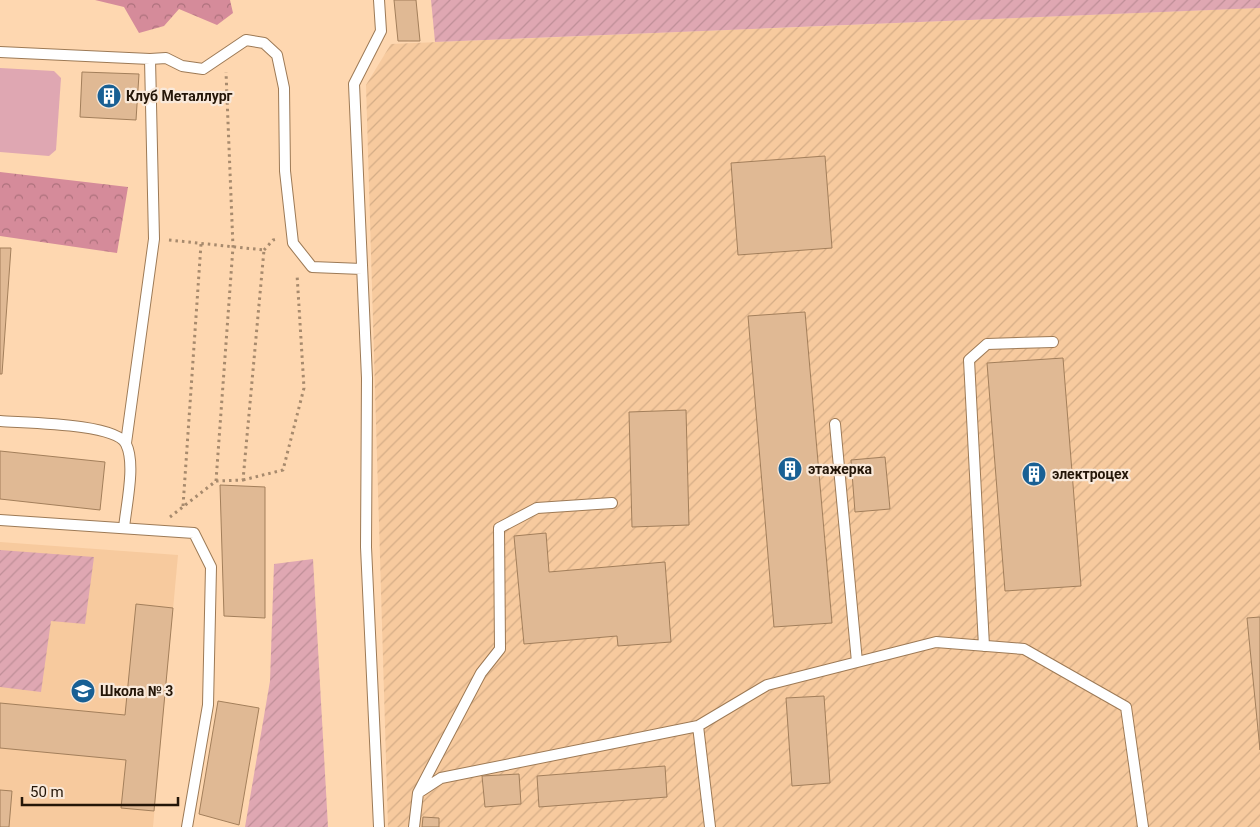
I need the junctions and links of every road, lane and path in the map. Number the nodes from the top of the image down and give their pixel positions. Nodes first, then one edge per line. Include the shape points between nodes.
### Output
1 (379, 0) edge
2 (0, 52) edge
3 (225, 53) junction
4 (150, 59) junction
5 (154, 238) junction
6 (283, 238) dead end
7 (201, 244) junction
8 (233, 247) junction
9 (264, 250) junction
10 (297, 264) dead end
11 (362, 270) junction
12 (1053, 342) dead end
13 (0, 421) edge
14 (835, 424) dead end
15 (126, 443) junction
16 (244, 480) junction
17 (216, 481) junction
18 (612, 502) dead end
19 (183, 507) junction
20 (170, 517) dead end
21 (0, 520) edge
22 (124, 528) junction
23 (984, 646) junction
24 (857, 662) junction
25 (698, 726) junction
26 (418, 793) junction
27 (188, 827) edge
28 (379, 827) edge
29 (414, 827) edge
30 (710, 827) edge
31 (1142, 827) edge

1 - 11 lane via 381,31 354,84
2 - 4 lane
3 - 4 lane via 203,69 182,66 166,58
3 - 8 path
3 - 11 lane via 246,40 264,43 277,55 284,88 285,171 293,243 312,267
4 - 5 lane
5 - 7 path
5 - 15 lane
6 - 9 path via 273,240
7 - 8 path
7 - 19 path
8 - 9 path
8 - 17 path
9 - 16 path
10 - 16 path via 304,388 283,470
11 - 28 lane via 367,378 366,547
12 - 23 lane via 987,344 969,360
13 - 15 lane via 93,428 117,433
14 - 24 lane
15 - 22 lane via 130,467
16 - 17 path
17 - 19 path
18 - 26 lane via 537,508 499,528 500,649 481,673
19 - 20 path
21 - 22 lane
22 - 27 lane via 194,533 211,567 208,705
23 - 24 lane via 936,642
23 - 31 lane via 1024,649 1126,707
24 - 25 lane via 767,684
25 - 26 lane via 441,778
25 - 30 lane
26 - 29 lane

